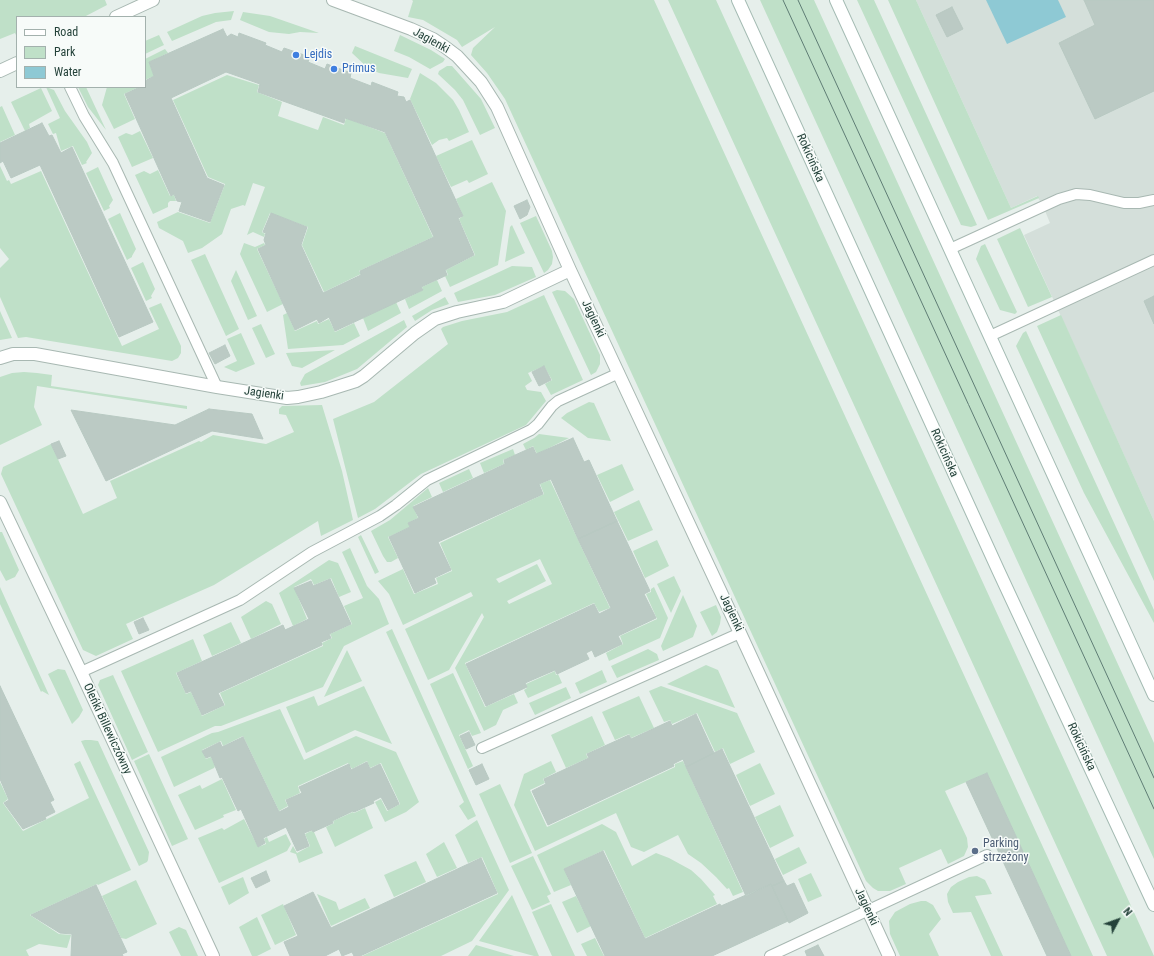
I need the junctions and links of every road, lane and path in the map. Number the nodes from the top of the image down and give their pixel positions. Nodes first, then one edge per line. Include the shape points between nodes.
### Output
1 (153, 0) edge
2 (333, 0) edge
3 (738, 0) edge
4 (836, 0) edge
5 (118, 16) edge
6 (16, 63) edge
7 (0, 71) edge
8 (70, 88) edge
9 (1154, 200) edge
10 (950, 249) junction
11 (1154, 260) edge
12 (570, 270) junction
13 (990, 336) junction
14 (0, 358) edge
15 (619, 373) junction
16 (217, 388) junction
17 (0, 502) edge
18 (740, 633) junction
19 (81, 672) junction
20 (1154, 694) edge
21 (482, 748) dead end
22 (987, 855) dead end
23 (1154, 905) edge
24 (868, 911) junction
25 (213, 956) edge
26 (770, 956) edge
27 (889, 956) edge

1 - 5 street
2 - 12 street, Jagienki via 432,39 456,56 481,82 497,107
3 - 23 street, Rokicińska via 998,572
4 - 10 street
6 - 7 street
8 - 16 lane via 84,116 113,162
9 - 10 lane via 1124,203 1076,194 1059,199
10 - 13 street
11 - 13 lane
12 - 15 street, Jagienki
12 - 16 street, Jagienki via 503,302 435,319 415,332 356,381 308,395 287,398
13 - 20 street
14 - 16 street, Jagienki via 14,354 35,354
15 - 18 street, Jagienki
15 - 19 lane via 558,401 531,430 431,478 380,516 312,552 240,600
17 - 19 street, Oleńki Billewiczówny
18 - 21 lane
18 - 24 street, Jagienki
19 - 25 street, Oleńki Billewiczówny
22 - 24 lane
24 - 26 lane
24 - 27 street, Jagienki

